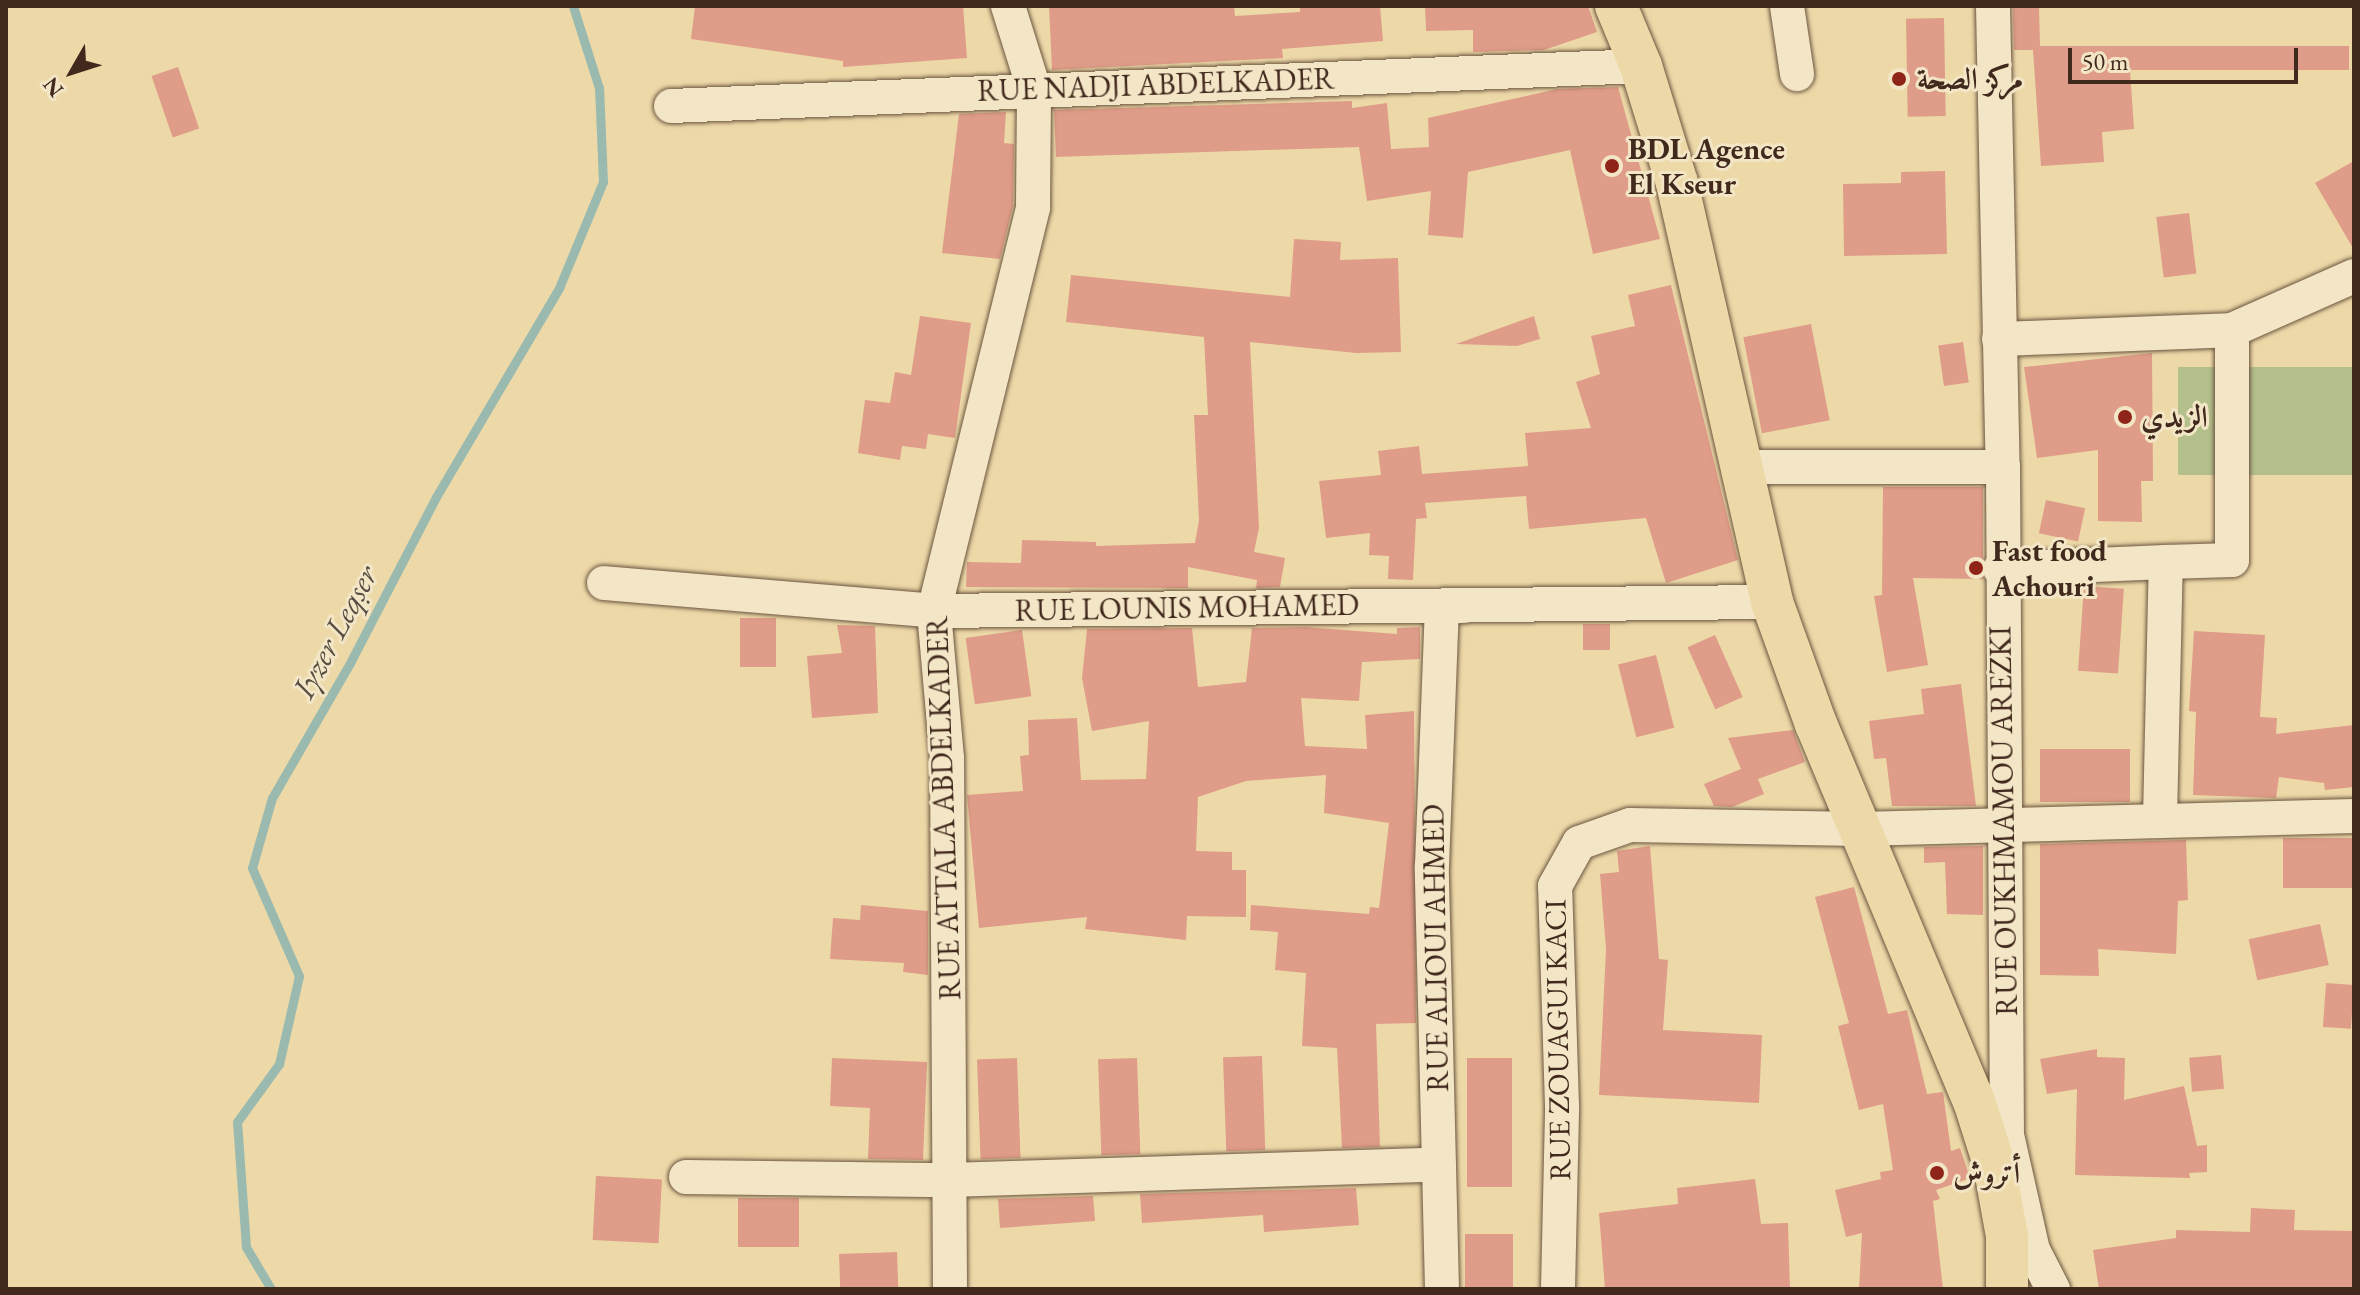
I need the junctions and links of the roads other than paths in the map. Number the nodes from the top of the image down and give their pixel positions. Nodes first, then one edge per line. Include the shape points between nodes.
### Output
1 (1008, 6) edge
2 (1616, 6) edge
3 (1787, 6) edge
4 (1993, 6) edge
5 (1641, 66) junction
6 (1797, 74) dead end
7 (1034, 89) junction
8 (671, 106) dead end
9 (2354, 276) edge
10 (2232, 330) junction
11 (1999, 339) junction
12 (1742, 467) junction
13 (2003, 467) junction
14 (2166, 562) junction
15 (2000, 569) junction
16 (604, 583) dead end
17 (1772, 602) junction
18 (934, 611) junction
19 (2354, 816) edge
20 (2160, 819) junction
21 (2006, 828) junction
22 (1859, 829) junction
23 (1439, 1165) junction
24 (686, 1177) dead end
25 (949, 1180) junction
26 (950, 1289) edge
27 (1442, 1289) edge
28 (1558, 1289) edge
29 (2007, 1289) edge
30 (2053, 1289) edge

1 - 7 street, RUE ATTALA ABDELKADER
2 - 5 main road
3 - 6 street
4 - 11 street, RUE OUKHMAMOU AREZKI
5 - 7 street, RUE NADJI ABDELKADER
5 - 12 main road via 1677,183
7 - 8 street, RUE NADJI ABDELKADER
7 - 18 street, RUE ATTALA ABDELKADER via 1033,208
9 - 10 street
10 - 11 street
10 - 14 street via 2232,560
11 - 13 street, RUE OUKHMAMOU AREZKI
12 - 13 street
12 - 17 main road
13 - 15 street, RUE OUKHMAMOU AREZKI
14 - 15 street
14 - 20 street
15 - 21 street, RUE OUKHMAMOU AREZKI
16 - 18 street, RUE LOUNIS MOHAMED
17 - 18 street, RUE LOUNIS MOHAMED
17 - 22 main road
17 - 23 street, RUE ALIOUI AHMED via 1442,607 1432,866
18 - 25 street, RUE ATTALA ABDELKADER via 947,758
19 - 20 street, RUE ZOUAGUI KACI
20 - 21 street, RUE ZOUAGUI KACI
21 - 22 street, RUE ZOUAGUI KACI
21 - 30 street, RUE OUKHMAMOU AREZKI via 2007,1135 2033,1250
22 - 28 street, RUE ZOUAGUI KACI via 1630,825 1579,843 1555,886 1562,1106
22 - 29 main road via 1974,1101 2004,1221
23 - 25 street
23 - 27 street, RUE ALIOUI AHMED
24 - 25 street
25 - 26 street, RUE ATTALA ABDELKADER

